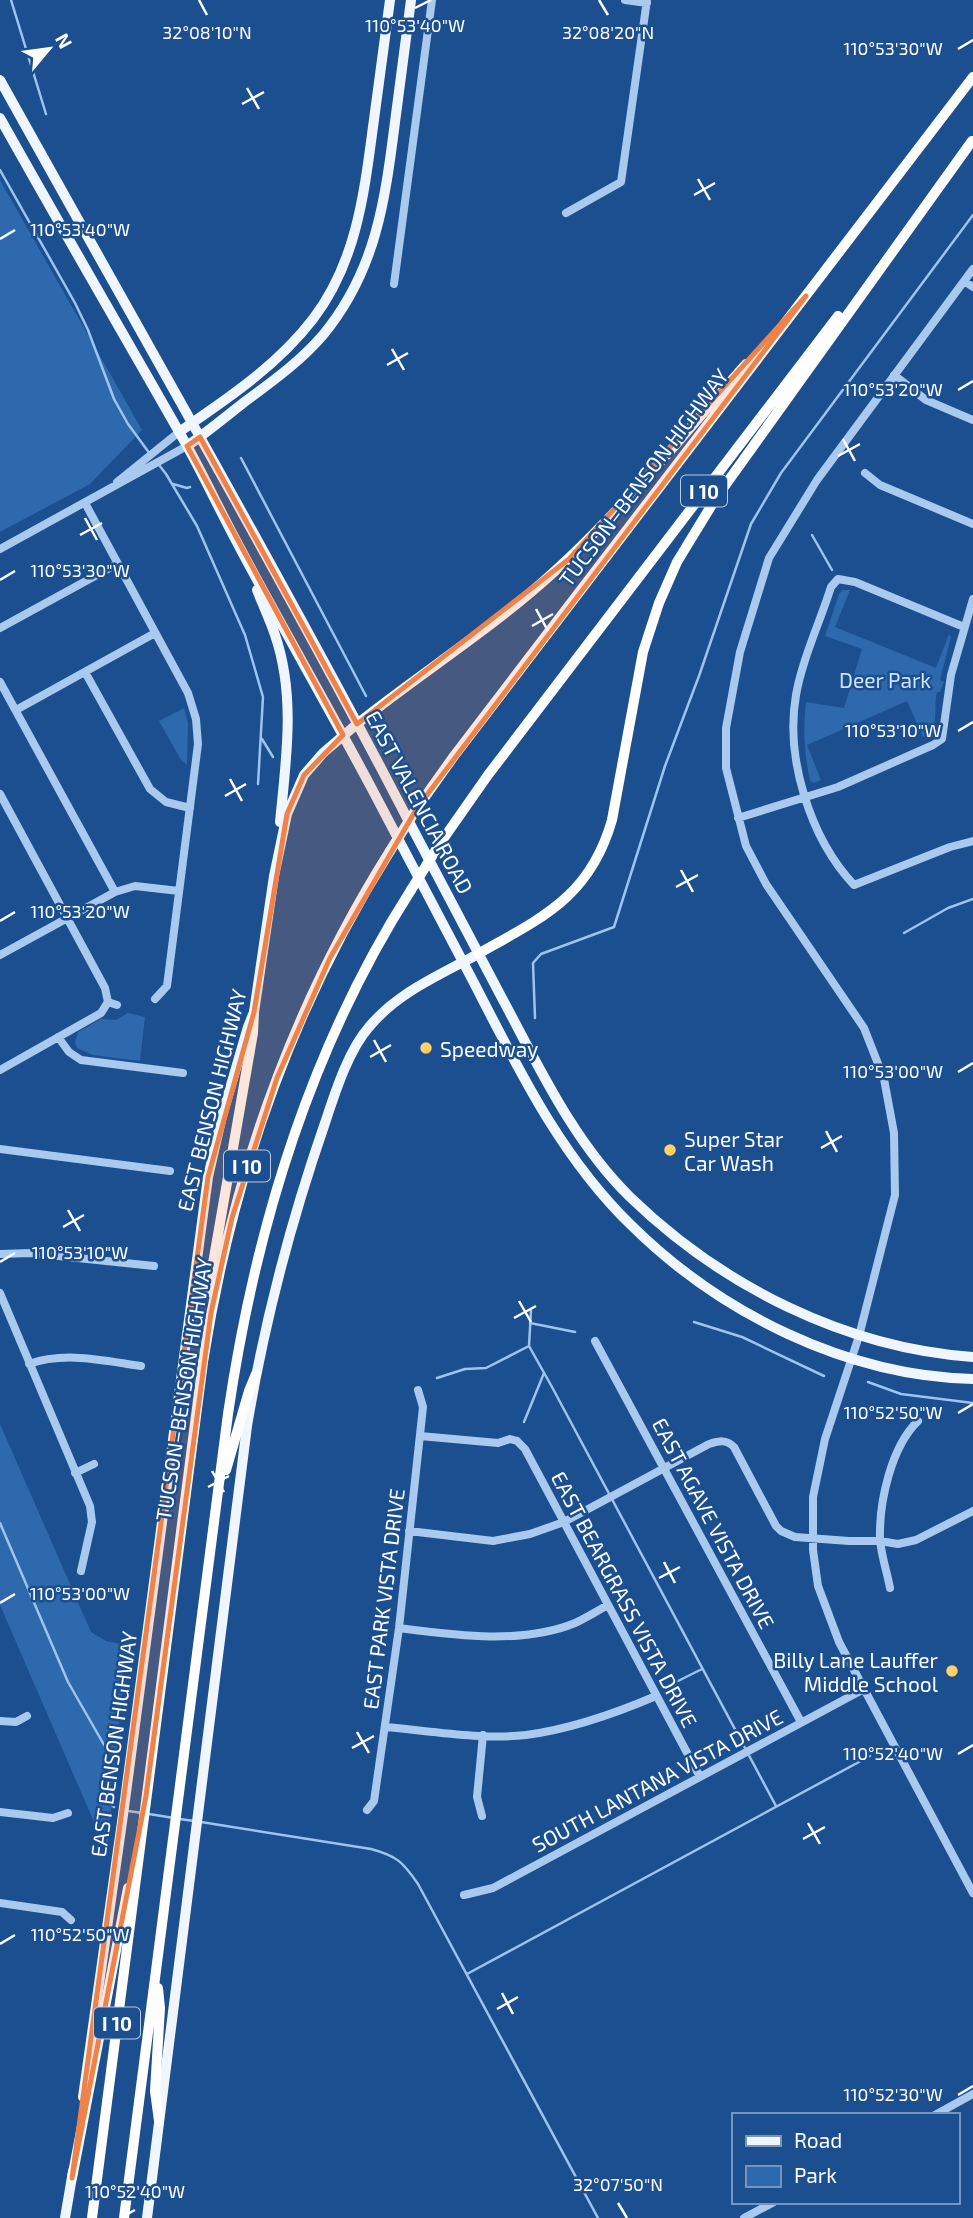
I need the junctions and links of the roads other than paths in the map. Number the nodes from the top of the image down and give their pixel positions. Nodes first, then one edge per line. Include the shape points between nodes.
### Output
1 (390, 0) edge
2 (411, 0) edge
3 (432, 0) edge
4 (625, 0) edge
5 (647, 1) edge
6 (973, 77) edge
7 (0, 80) edge
8 (0, 118) edge
9 (973, 140) edge
10 (566, 213) dead end
11 (973, 269) edge
12 (964, 281) junction
13 (394, 284) dead end
14 (973, 287) edge
15 (806, 296) junction
16 (894, 376) junction
17 (973, 420) edge
18 (192, 422) junction
19 (178, 432) junction
20 (200, 438) junction
21 (187, 446) junction
22 (865, 473) dead end
23 (104, 493) junction
24 (85, 503) junction
25 (973, 524) edge
26 (240, 548) junction
27 (0, 549) edge
28 (117, 564) junction
29 (973, 599) edge
30 (964, 627) junction
31 (0, 628) edge
32 (155, 633) junction
33 (85, 672) junction
34 (0, 682) edge
35 (16, 710) junction
36 (357, 724) junction
37 (343, 736) junction
38 (0, 794) edge
39 (804, 796) junction
40 (190, 808) junction
41 (738, 818) junction
42 (973, 841) edge
43 (274, 876) junction
44 (179, 891) junction
45 (115, 892) junction
46 (68, 918) junction
47 (478, 954) junction
48 (0, 955) edge
49 (463, 962) junction
50 (155, 999) dead end
51 (254, 1012) junction
52 (58, 1037) junction
53 (0, 1070) edge
54 (183, 1073) dead end
55 (0, 1149) edge
56 (170, 1171) dead end
57 (0, 1254) edge
58 (154, 1266) dead end
59 (0, 1293) edge
60 (859, 1336) junction
61 (595, 1340) dead end
62 (973, 1357) edge
63 (852, 1358) junction
64 (29, 1364) junction
65 (141, 1366) dead end
66 (256, 1374) junction
67 (973, 1379) edge
68 (418, 1390) dead end
69 (918, 1421) dead end
70 (420, 1436) junction
71 (94, 1464) dead end
72 (665, 1467) junction
73 (75, 1473) junction
74 (184, 1506) junction
75 (216, 1507) junction
76 (973, 1511) edge
77 (564, 1522) junction
78 (409, 1531) junction
79 (812, 1538) junction
80 (880, 1541) junction
81 (81, 1571) dead end
82 (890, 1588) dead end
83 (608, 1605) junction
84 (399, 1629) junction
85 (864, 1689) junction
86 (656, 1696) junction
87 (27, 1716) dead end
88 (0, 1721) edge
89 (801, 1722) junction
90 (386, 1727) junction
91 (483, 1735) junction
92 (700, 1777) junction
93 (367, 1810) dead end
94 (0, 1812) edge
95 (68, 1813) dead end
96 (482, 1816) dead end
97 (141, 1828) junction
98 (973, 1893) edge
99 (464, 1895) dead end
100 (0, 1903) edge
101 (71, 1920) dead end
102 (156, 1970) junction
103 (973, 2094) edge
104 (939, 2113) edge
105 (159, 2121) junction
106 (72, 2178) junction
107 (770, 2204) edge
108 (65, 2218) edge
109 (92, 2218) edge
110 (124, 2218) edge
111 (148, 2218) edge
112 (744, 2218) edge

1 - 18 main road via 365,190 354,240 338,279 288,348
2 - 20 main road via 385,197 360,276 343,307 302,356
3 - 13 street
4 - 5 street
5 - 10 street via 621,182
6 - 15 highway, TUCSON–BENSON HIGHWAY / I 10
7 - 18 main road, EAST VALENCIA ROAD
8 - 19 main road, EAST VALENCIA ROAD
9 - 47 highway via 716,498 677,562 645,643 612,820 591,869 551,911
9 - 75 highway, I 10, bridge via 488,775 380,943 311,1089 261,1242 232,1386
11 - 12 street
12 - 14 street
12 - 16 street
15 - 36 highway via 569,559 482,632
15 - 74 highway, TUCSON–BENSON HIGHWAY / I 10, bridge via 417,808 321,975 256,1138 229,1231 211,1313
16 - 17 street via 926,400
16 - 41 street via 817,480 769,558 740,652 726,728 726,768
18 - 19 main road
18 - 20 main road, EAST VALENCIA ROAD
19 - 21 main road, EAST VALENCIA ROAD
19 - 23 street
20 - 21 main road
20 - 36 main road, EAST VALENCIA ROAD
21 - 23 street
21 - 26 main road, EAST VALENCIA ROAD
22 - 25 street via 880,485
23 - 24 street
24 - 27 street
24 - 28 street
26 - 37 main road, EAST VALENCIA ROAD
26 - 43 main road via 275,636 287,697 288,738
28 - 31 street
28 - 32 street
29 - 30 street
30 - 39 street via 951,675 942,739 838,786
30 - 39 street via 838,579 831,587 796,694 793,739
32 - 33 street
32 - 40 street via 188,693 195,719 198,744
33 - 35 street
33 - 40 street via 150,789 166,802
34 - 35 street
35 - 45 street
36 - 37 main road, EAST BENSON HIGHWAY
36 - 47 main road, EAST VALENCIA ROAD
37 - 43 main road, EAST BENSON HIGHWAY via 304,775 295,793 286,814
37 - 49 main road, EAST VALENCIA ROAD
38 - 46 street
39 - 41 street
39 - 42 street via 816,827 854,885
40 - 44 street
41 - 60 street via 746,846 766,884 864,1028 884,1079 894,1133 895,1195
43 - 51 main road, EAST BENSON HIGHWAY
44 - 45 street via 135,886
44 - 50 street via 167,986
45 - 46 street
46 - 48 street
46 - 52 street via 112,1004
47 - 49 main road
47 - 60 main road, EAST VALENCIA ROAD via 585,1145 629,1196 676,1238 744,1284
49 - 63 main road, EAST VALENCIA ROAD via 528,1088 571,1157 633,1228 692,1279 746,1313
49 - 66 main road via 390,1006 354,1049 303,1185
51 - 74 highway via 205,1307
51 - 106 main road, EAST BENSON HIGHWAY via 222,1116 203,1204
52 - 53 street
52 - 54 street via 81,1060
55 - 56 street
57 - 58 street
59 - 64 street
60 - 62 main road, EAST VALENCIA ROAD
60 - 63 street
61 - 72 street, EAST AGAVE VISTA DRIVE
63 - 67 main road, EAST VALENCIA ROAD via 909,1372
63 - 79 street via 818,1466
64 - 65 street via 74,1357
64 - 73 street
66 - 75 highway
66 - 105 main road
68 - 70 street, EAST PARK VISTA DRIVE via 423,1407
69 - 80 street via 909,1430 888,1476
70 - 77 street, EAST BEARGRASS VISTA DRIVE via 487,1443 518,1437
70 - 78 street, EAST PARK VISTA DRIVE
71 - 73 street
72 - 77 street
72 - 79 street via 709,1444 730,1443 781,1531
72 - 89 street, EAST AGAVE VISTA DRIVE
73 - 81 street via 92,1522
74 - 97 highway, TUCSON–BENSON HIGHWAY / I 10
75 - 102 highway, I 10
76 - 80 street via 916,1540
77 - 78 street via 493,1541
77 - 83 street, EAST BEARGRASS VISTA DRIVE
78 - 84 street, EAST PARK VISTA DRIVE
79 - 80 street
79 - 85 street via 823,1604
80 - 82 street
83 - 84 street via 574,1623 540,1633 455,1636
83 - 86 street, EAST BEARGRASS VISTA DRIVE
84 - 90 street, EAST PARK VISTA DRIVE
85 - 89 street, SOUTH LANTANA VISTA DRIVE
85 - 98 street
86 - 91 street via 567,1727 525,1735
86 - 92 street, EAST BEARGRASS VISTA DRIVE
87 - 88 street via 16,1722
89 - 92 street, SOUTH LANTANA VISTA DRIVE
90 - 91 street
90 - 93 street, EAST PARK VISTA DRIVE via 374,1801
91 - 96 street via 477,1797
92 - 99 street, SOUTH LANTANA VISTA DRIVE via 494,1888
94 - 95 street via 53,1818
97 - 106 highway
97 - 109 highway, I 10
100 - 101 street via 62,1912
102 - 105 highway
102 - 110 highway, I 10
103 - 104 street
105 - 111 main road
106 - 108 main road, EAST BENSON HIGHWAY
107 - 112 street

